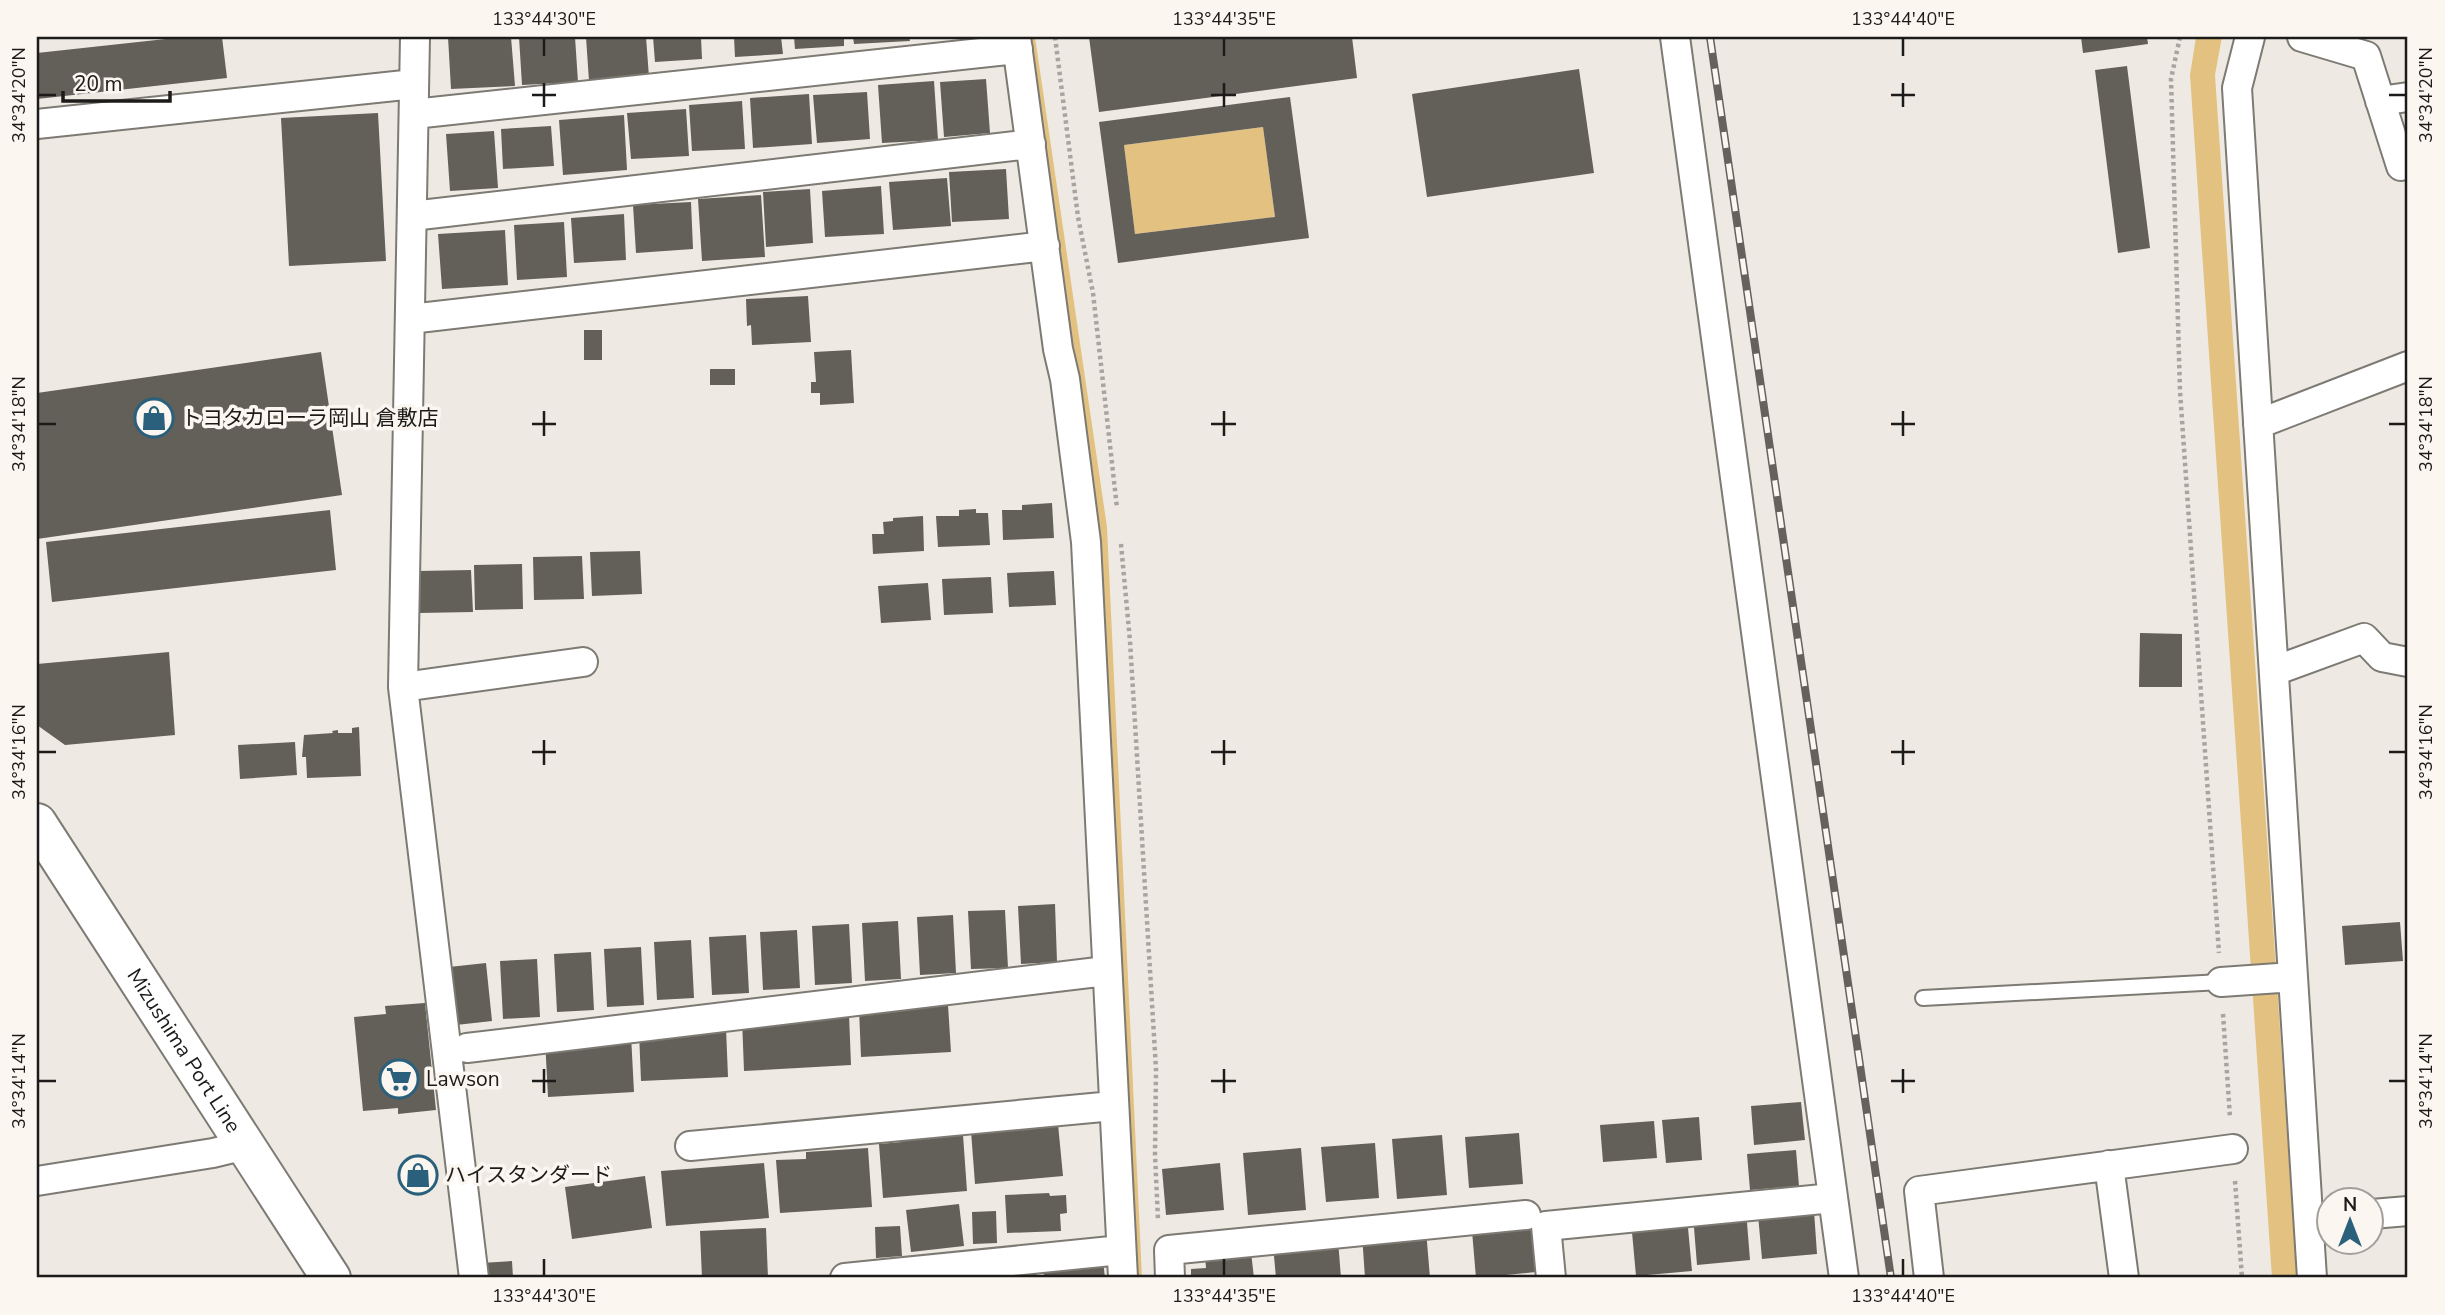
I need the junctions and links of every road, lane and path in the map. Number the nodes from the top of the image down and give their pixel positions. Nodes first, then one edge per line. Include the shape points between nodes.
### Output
1 (415, 37) edge
2 (1675, 37) edge
3 (2180, 37) edge
4 (2250, 37) edge
5 (2302, 37) edge
6 (1017, 43) edge
7 (414, 84) junction
8 (2408, 97) edge
9 (2380, 101) junction
10 (414, 114) junction
11 (37, 124) edge
12 (1031, 144) junction
13 (2401, 166) dead end
14 (412, 216) junction
15 (1045, 246) junction
16 (410, 319) junction
17 (2408, 366) edge
18 (2258, 424) junction
19 (2408, 662) edge
20 (583, 663) dead end
21 (2274, 671) junction
22 (403, 687) junction
23 (37, 822) edge
24 (1106, 971) junction
25 (2287, 977) junction
26 (2227, 982) junction
27 (1923, 998) dead end
28 (467, 1048) dead end
29 (1113, 1106) junction
30 (246, 1145) junction
31 (690, 1146) dead end
32 (2233, 1149) junction
33 (2109, 1165) junction
34 (37, 1181) edge
35 (2316, 1194) edge
36 (1833, 1198) junction
37 (2408, 1211) edge
38 (2386, 1213) edge
39 (1526, 1215) dead end
40 (2316, 1243) edge
41 (1121, 1250) junction
42 (331, 1278) edge
43 (474, 1278) edge
44 (845, 1278) edge
45 (1123, 1278) edge
46 (1170, 1278) edge
47 (1551, 1278) edge
48 (1844, 1278) edge
49 (1929, 1278) edge
50 (2124, 1278) edge
51 (2242, 1278) edge
52 (2312, 1278) edge

1 - 7 street
2 - 36 street
3 - 26 path via 2171,79 2180,391
4 - 18 street via 2237,88
5 - 9 street via 2366,56
6 - 10 street
6 - 12 street
7 - 10 street
7 - 11 street
8 - 9 street
9 - 13 street
10 - 14 street
12 - 14 street
12 - 15 street
14 - 16 street
15 - 16 street
15 - 24 street via 1086,542
16 - 22 street
17 - 18 street
18 - 21 street
19 - 21 street via 2382,657 2364,638
20 - 22 street
21 - 25 street
22 - 43 street
23 - 30 main road, Mizushima Port Line
24 - 28 street
24 - 29 street
25 - 26 street
25 - 35 street
26 - 27 lane
26 - 32 path
29 - 31 street
29 - 41 street
30 - 34 street
30 - 42 main road, Mizushima Port Line
32 - 33 street
32 - 51 path
33 - 49 street via 1919,1191
33 - 50 street
36 - 47 street via 1546,1226
36 - 48 street
37 - 38 street
39 - 46 street via 1169,1250
40 - 52 street
41 - 44 street
41 - 45 street

